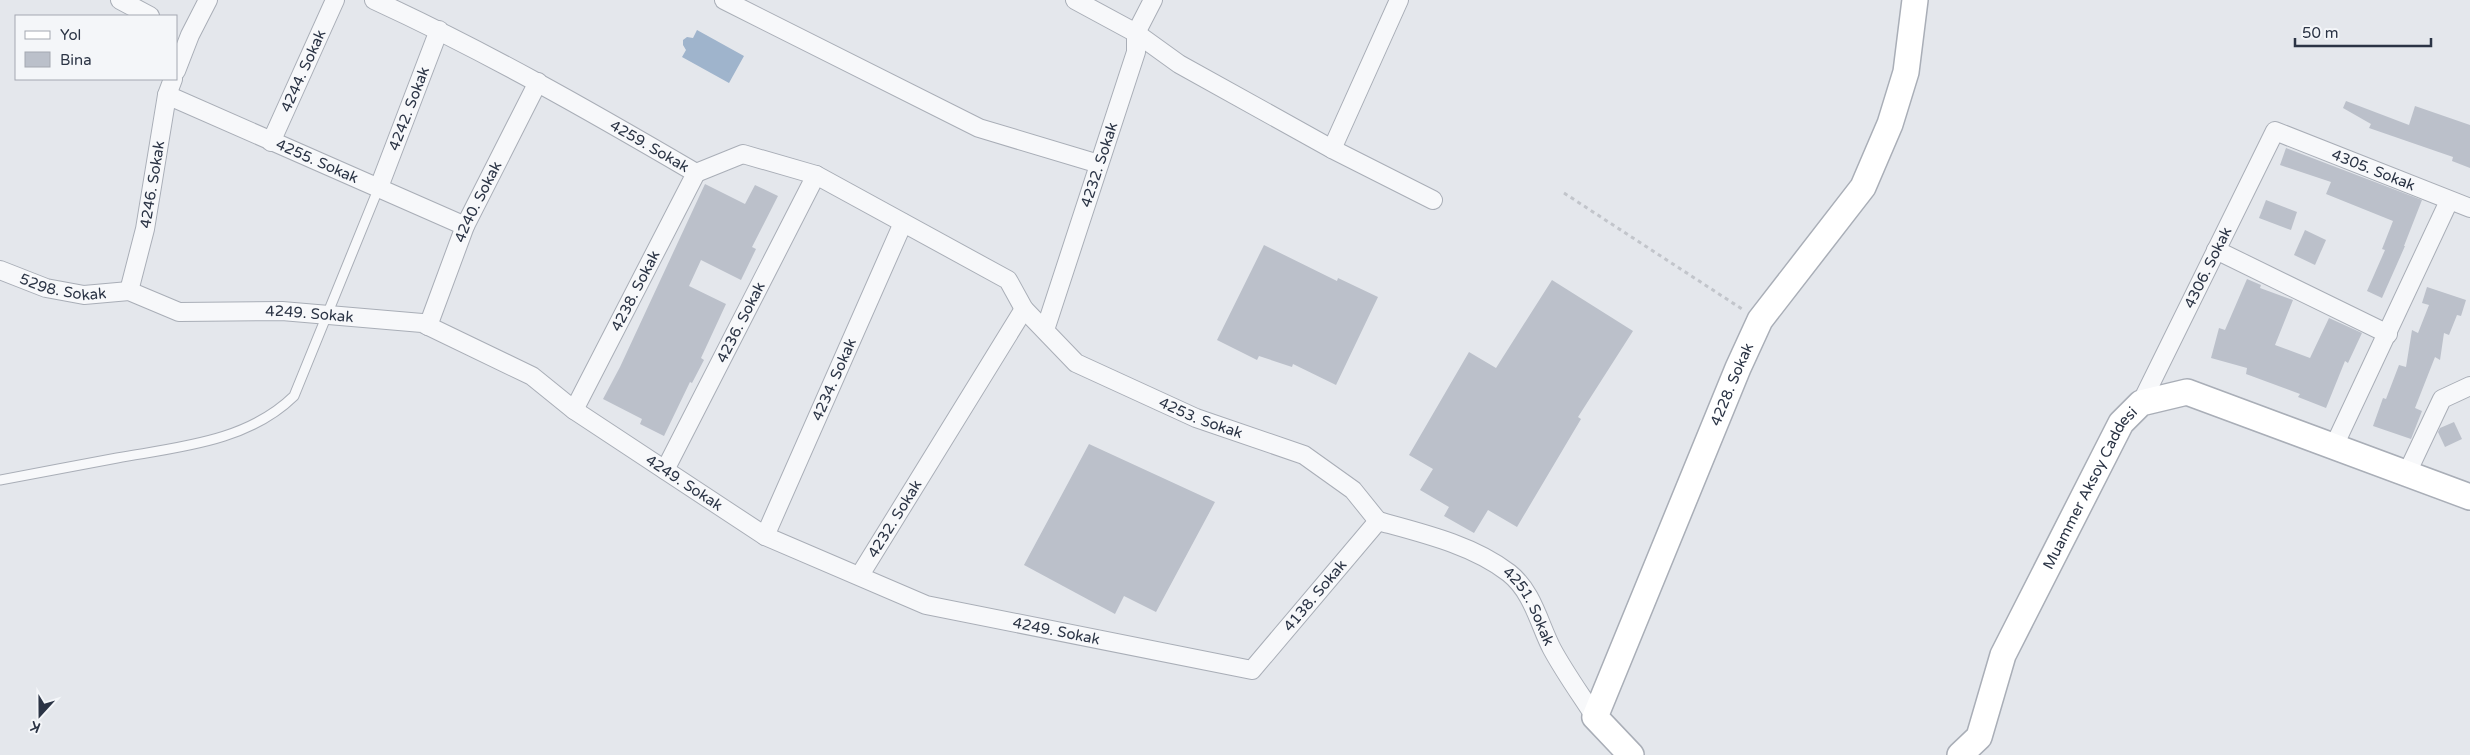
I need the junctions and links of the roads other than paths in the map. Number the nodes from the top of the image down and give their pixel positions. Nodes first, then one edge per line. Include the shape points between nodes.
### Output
1 (120, 0) edge
2 (208, 0) edge
3 (335, 0) edge
4 (374, 0) edge
5 (724, 0) edge
6 (1075, 0) edge
7 (1154, 0) edge
8 (1399, 0) edge
9 (1915, 0) edge
10 (148, 15) edge
11 (439, 30) junction
12 (183, 32) edge
13 (1136, 33) junction
14 (178, 60) edge
15 (538, 82) junction
16 (170, 87) edge
17 (2275, 131) joint
18 (271, 142) junction
19 (1332, 149) junction
20 (1100, 164) junction
21 (696, 172) junction
22 (816, 175) junction
23 (379, 187) junction
24 (1433, 200) dead end
25 (2449, 201) junction
26 (2470, 208) edge
27 (904, 222) junction
28 (466, 226) junction
29 (2216, 250) junction
30 (0, 270) edge
31 (128, 291) junction
32 (1024, 309) junction
33 (328, 315) junction
34 (428, 326) junction
35 (1045, 330) junction
36 (2388, 334) junction
37 (2470, 386) edge
38 (2141, 403) junction
39 (574, 410) junction
40 (2334, 446) junction
41 (665, 470) junction
42 (2407, 473) junction
43 (0, 480) edge
44 (2470, 497) edge
45 (1378, 521) junction
46 (765, 536) junction
47 (860, 575) junction
48 (1252, 670) joint
49 (1595, 717) junction
50 (1631, 755) edge
51 (1960, 755) edge

1 - 10 street
2 - 12 street
3 - 18 street, 4244. Sokak
4 - 11 street, 4259. Sokak
5 - 20 street via 978,128
6 - 13 street
7 - 13 street, 4232. Sokak
8 - 19 street
9 - 49 street, 4228. Sokak via 1906,72 1890,124 1863,187 1760,320
11 - 15 street, 4259. Sokak
11 - 23 street, 4242. Sokak
12 - 14 street
13 - 19 street via 1179,64
13 - 20 street, 4232. Sokak via 1136,52
15 - 21 street, 4259. Sokak
15 - 28 street, 4240. Sokak
16 - 18 street, 4255. Sokak
16 - 31 street, 4246. Sokak via 145,229
17 - 25 street, 4305. Sokak
17 - 29 street, 4306. Sokak
18 - 23 street, 4255. Sokak
19 - 24 street
20 - 35 street, 4232. Sokak
21 - 22 street, 4259. Sokak via 743,154
21 - 39 street, 4238. Sokak
22 - 27 street, 4259. Sokak
22 - 41 street, 4236. Sokak
23 - 28 street, 4255. Sokak
23 - 33 lane
25 - 26 street, 4305. Sokak
25 - 36 street
27 - 32 street, 4259. Sokak via 1008,280
27 - 46 street, 4234. Sokak
28 - 34 street, 4240. Sokak
29 - 36 street
29 - 38 street, 4306. Sokak
30 - 31 street, 5298. Sokak via 46,288 84,295
31 - 33 street, 4249. Sokak via 179,312 282,311
32 - 35 street, 4253. Sokak
32 - 47 street, 4232. Sokak
33 - 34 street, 4249. Sokak
33 - 43 lane via 294,396 261,420 212,441
34 - 39 street, 4249. Sokak via 532,376
35 - 45 street, 4253. Sokak via 1076,363 1196,418 1304,456 1353,490
36 - 40 street
37 - 42 street via 2442,399
38 - 40 street, Muammer Aksoy Caddesi via 2187,392
38 - 51 street, Muammer Aksoy Caddesi via 2121,423 2003,655 1979,736
39 - 41 street, 4249. Sokak
40 - 42 street, Muammer Aksoy Caddesi
41 - 46 street, 4249. Sokak
42 - 44 street, Muammer Aksoy Caddesi
45 - 48 street, 4138. Sokak
45 - 49 street, 4251. Sokak via 1475,554 1510,574 1527,592 1553,650
46 - 47 street, 4249. Sokak
47 - 48 street, 4249. Sokak via 926,605
49 - 50 street, 4251. Sokak

